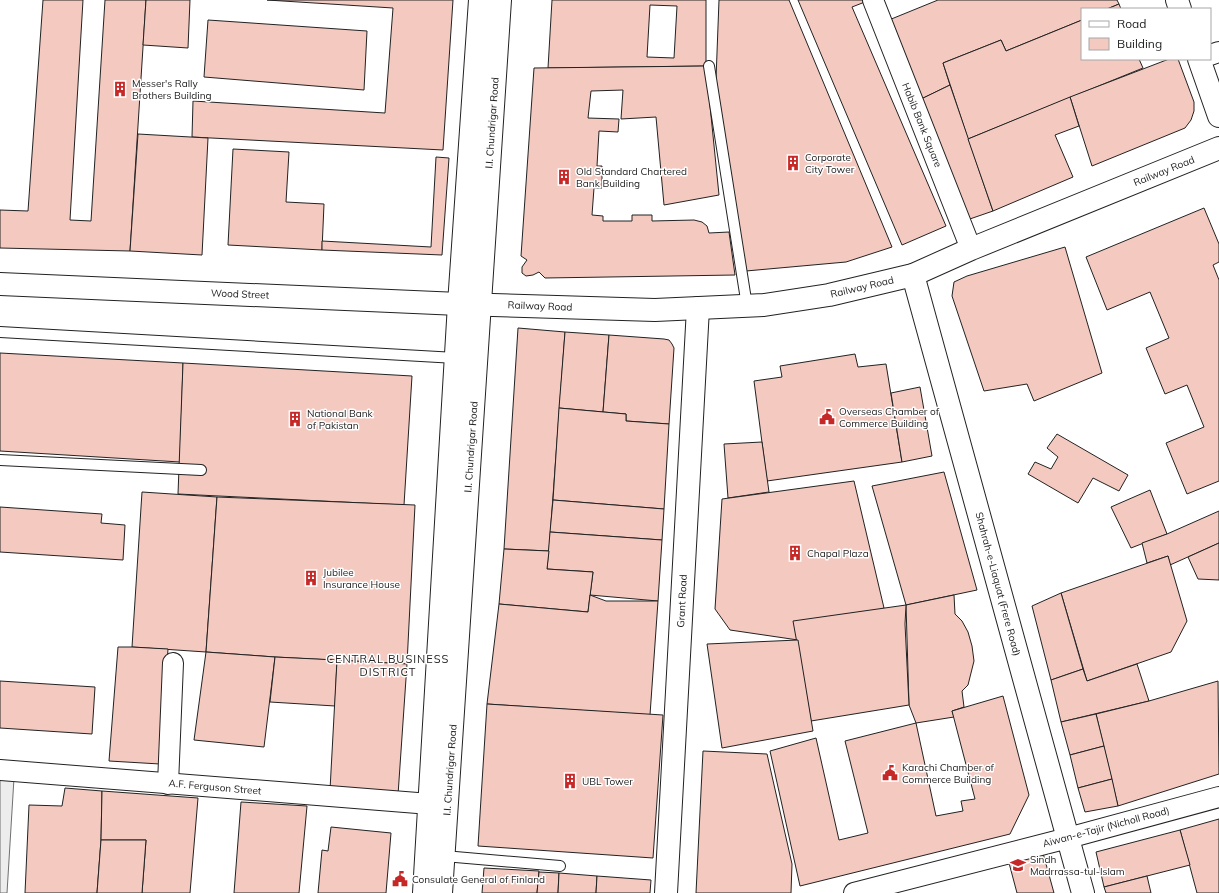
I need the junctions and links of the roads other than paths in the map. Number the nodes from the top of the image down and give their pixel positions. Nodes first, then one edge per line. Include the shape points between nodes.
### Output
1 (480, 0) edge
2 (500, 0) edge
3 (873, 0) edge
4 (1199, 60) edge
5 (709, 66) dead end
6 (1219, 116) edge
7 (1219, 148) edge
8 (971, 249) junction
9 (913, 275) junction
10 (0, 284) edge
11 (459, 304) junction
12 (480, 304) junction
13 (747, 306) junction
14 (698, 308) junction
15 (0, 332) edge
16 (456, 358) junction
17 (0, 460) edge
18 (201, 470) dead end
19 (173, 663) dead end
20 (0, 770) edge
21 (168, 784) junction
22 (1219, 797) edge
23 (430, 804) junction
24 (1068, 838) junction
25 (444, 856) junction
26 (560, 866) dead end
27 (424, 893) edge
28 (441, 893) edge
29 (666, 893) edge
30 (854, 893) edge
31 (1082, 893) edge

1 - 11 main road, I.I. Chundrigar Road
2 - 12 main road, I.I. Chundrigar Road
3 - 8 street, Habib Bank Square
4 - 6 main road
5 - 13 lane
7 - 8 main road, Railway Road
8 - 9 main road, Railway Road
9 - 13 main road, Railway Road via 829,295
9 - 24 main road, Shahrah-e-Liaquat (Frere Road)
10 - 11 main road, Wood Street
11 - 12 main road, Wood Street
11 - 16 main road, I.I. Chundrigar Road
12 - 14 main road, Railway Road via 655,310
12 - 25 main road, I.I. Chundrigar Road
13 - 14 main road, Railway Road
14 - 29 main road, Grant Road
15 - 16 lane
16 - 23 main road, I.I. Chundrigar Road
17 - 18 lane
19 - 21 street
20 - 21 street, A.F. Ferguson Street
21 - 23 street, A.F. Ferguson Street
22 - 24 street, Aiwan-e-Tajir (Nicholl Road)
23 - 27 main road, I.I. Chundrigar Road
24 - 30 street, Aiwan-e-Tajir (Nicholl Road)
24 - 31 main road, Shahrah-e-Liaquat (Frere Road)
25 - 26 lane
25 - 28 main road, I.I. Chundrigar Road

